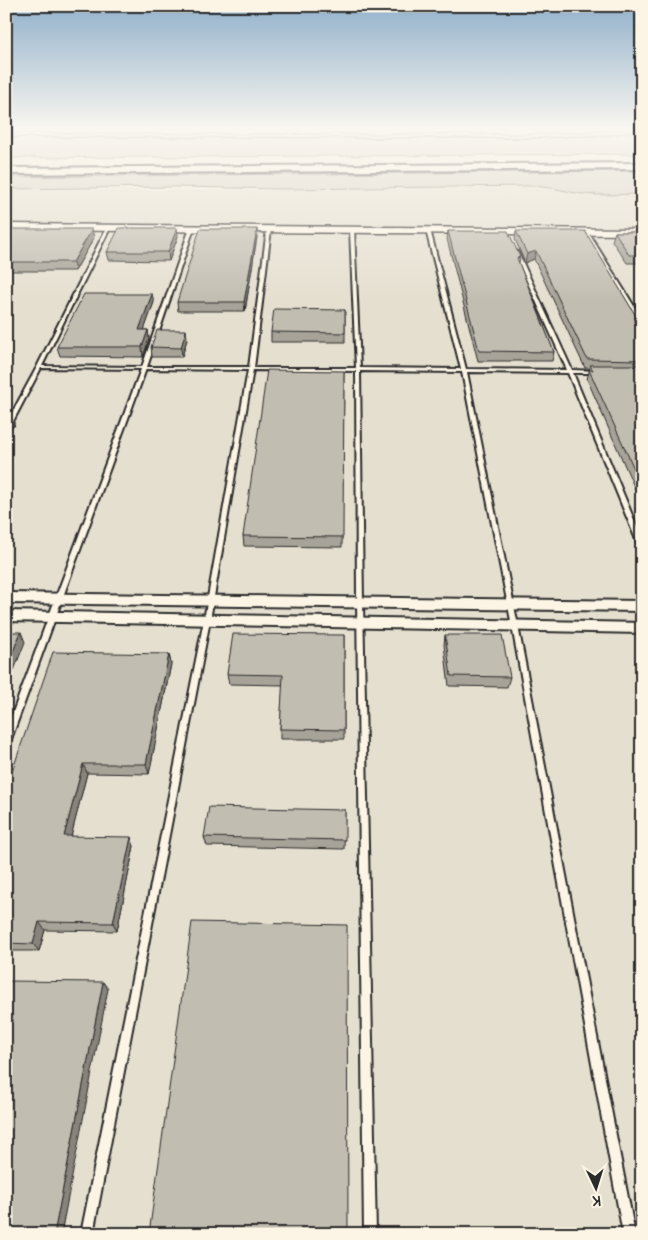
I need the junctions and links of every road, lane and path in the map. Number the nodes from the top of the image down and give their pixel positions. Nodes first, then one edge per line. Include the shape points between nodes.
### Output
1 (6, 228) edge
2 (108, 228) junction
3 (192, 228) junction
4 (269, 229) junction
5 (352, 229) junction
6 (428, 230) junction
7 (586, 232) junction
8 (642, 232) edge
9 (515, 249) edge
10 (642, 322) edge
11 (39, 367) junction
12 (144, 368) junction
13 (251, 369) junction
14 (358, 370) junction
15 (464, 370) junction
16 (570, 372) junction
17 (606, 372) edge
18 (7, 426) edge
19 (642, 547) edge
20 (6, 598) edge
21 (60, 598) junction
22 (210, 600) junction
23 (360, 602) junction
24 (510, 604) junction
25 (642, 606) edge
26 (6, 616) edge
27 (53, 617) junction
28 (207, 620) junction
29 (361, 623) junction
30 (515, 626) junction
31 (642, 628) edge
32 (6, 742) edge
33 (87, 1234) edge
34 (370, 1234) edge
35 (628, 1234) edge

1 - 2 street
2 - 3 street
2 - 11 lane
3 - 4 street
3 - 12 lane
4 - 5 street
4 - 13 lane
5 - 6 street
5 - 14 lane
6 - 7 street via 509,235
6 - 15 lane
7 - 8 street
7 - 10 lane
9 - 16 lane
11 - 12 lane
11 - 18 lane
12 - 13 lane
12 - 21 lane
13 - 14 lane
13 - 22 lane
14 - 15 lane
14 - 23 lane
15 - 16 lane
15 - 24 lane
16 - 17 lane
16 - 19 lane
20 - 21 street
21 - 22 street
21 - 27 lane
22 - 23 street
22 - 28 lane
23 - 24 street
23 - 29 lane
24 - 25 street
24 - 30 lane
26 - 27 street
27 - 28 street
27 - 32 lane
28 - 29 street
28 - 33 lane
29 - 30 street
29 - 34 lane
30 - 31 street
30 - 35 lane

